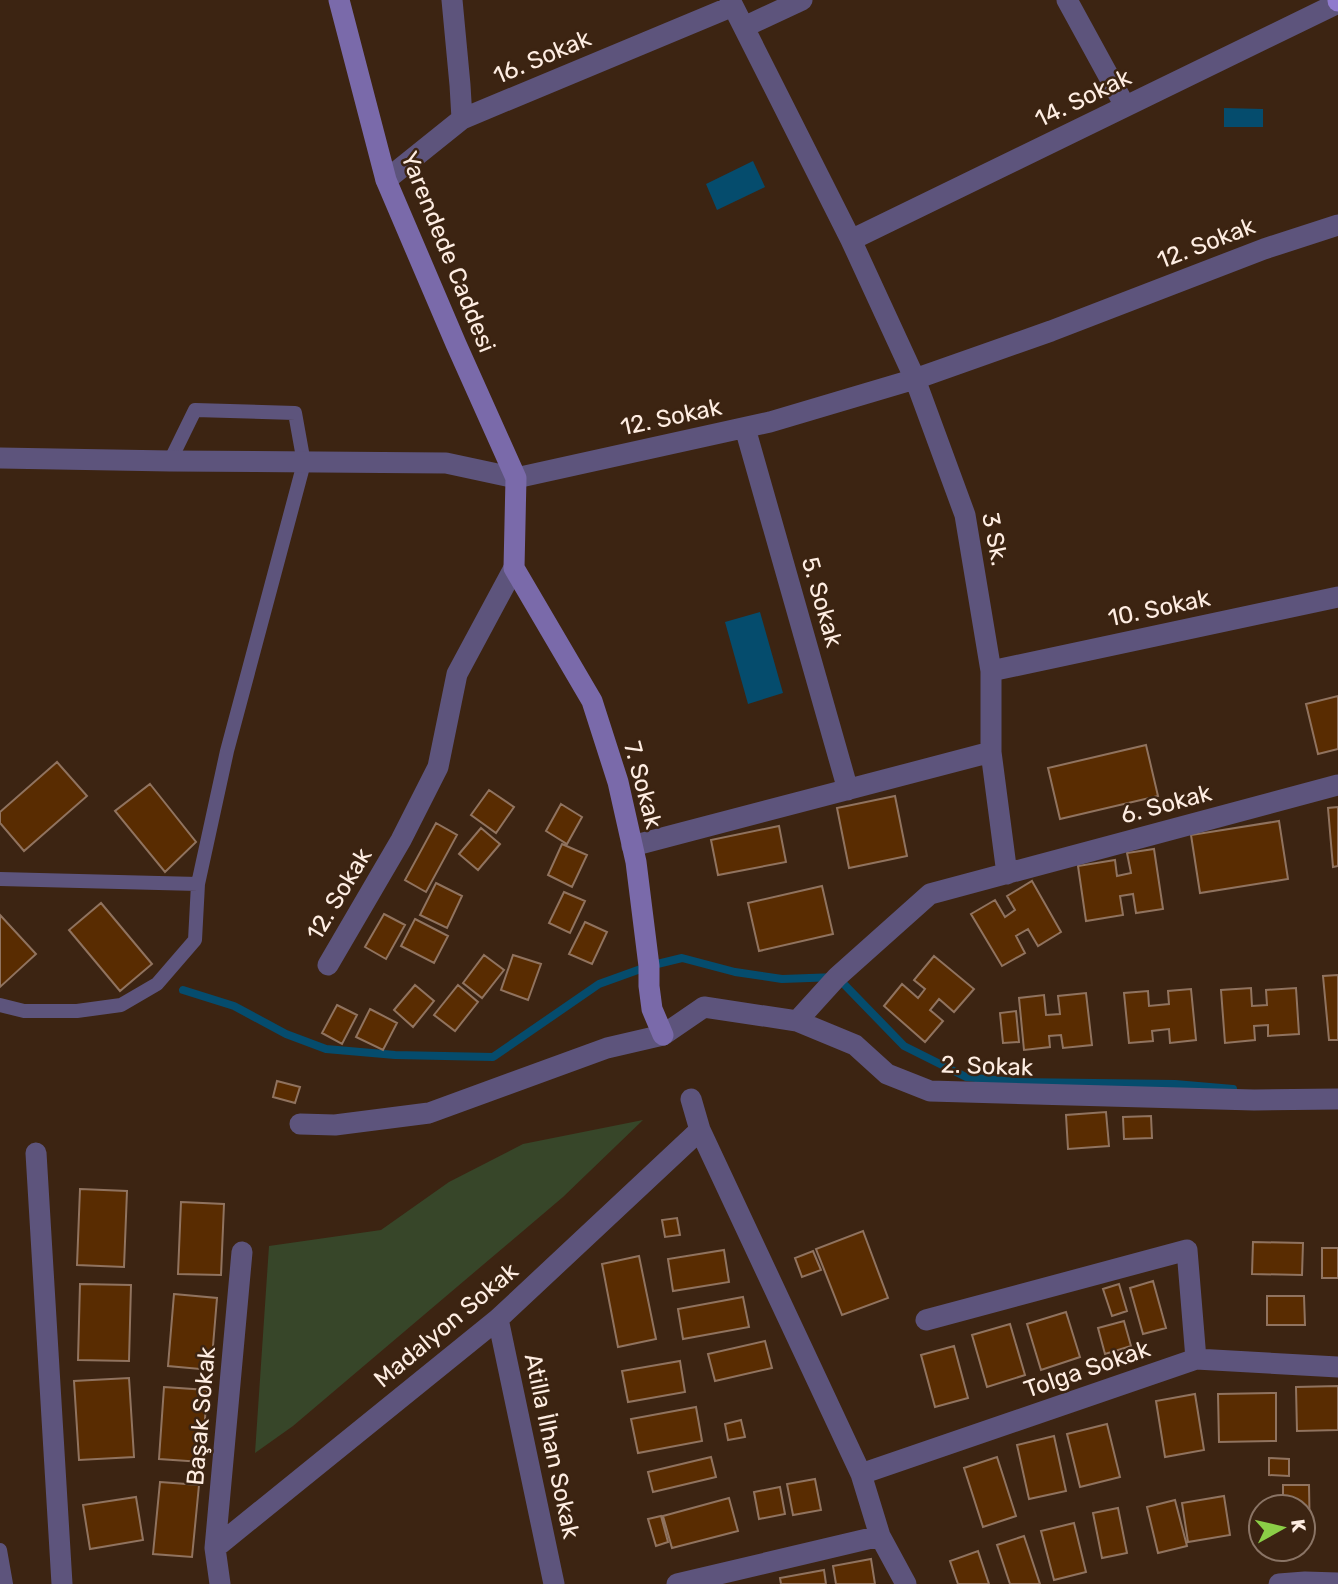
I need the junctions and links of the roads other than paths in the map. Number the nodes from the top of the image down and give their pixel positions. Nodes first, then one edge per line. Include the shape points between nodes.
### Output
1 (339, 0) edge
2 (452, 0) edge
3 (802, 0) edge
4 (1067, 0) edge
5 (1338, 1) edge
6 (731, 3) edge
7 (744, 27) junction
8 (1125, 106) junction
9 (462, 119) junction
10 (386, 180) junction
11 (1338, 225) edge
12 (851, 240) junction
13 (915, 379) junction
14 (745, 428) junction
15 (0, 458) edge
16 (170, 461) junction
17 (304, 463) junction
18 (516, 478) junction
19 (514, 568) junction
20 (1338, 597) edge
21 (991, 671) junction
22 (991, 752) junction
23 (1338, 785) edge
24 (848, 790) junction
25 (632, 846) junction
26 (1007, 874) junction
27 (0, 879) edge
28 (198, 884) junction
29 (328, 965) dead end
30 (0, 1004) edge
31 (797, 1021) junction
32 (663, 1035) junction
33 (691, 1099) dead end
34 (1338, 1099) edge
35 (300, 1124) dead end
36 (700, 1130) junction
37 (36, 1153) dead end
38 (242, 1252) dead end
39 (498, 1318) junction
40 (926, 1320) dead end
41 (1196, 1359) junction
42 (1338, 1367) edge
43 (861, 1474) junction
44 (880, 1536) junction
45 (215, 1548) junction
46 (0, 1550) edge
47 (1304, 1583) edge
48 (1338, 1583) edge
49 (6, 1584) edge
50 (62, 1584) edge
51 (220, 1584) edge
52 (554, 1584) edge
53 (677, 1584) edge
54 (906, 1584) edge
55 (1279, 1584) edge

1 - 10 street, Yarendede Caddesi
2 - 9 street
3 - 7 street
4 - 8 street
5 - 8 street, 14. Sokak
6 - 7 street, 3 Sk.
6 - 9 street, 16. Sokak
7 - 12 street, 3 Sk.
8 - 12 street, 14. Sokak
9 - 10 street, 16. Sokak
10 - 18 street, Yarendede Caddesi
11 - 13 street, 12. Sokak via 1264,248
12 - 13 street, 3 Sk.
13 - 14 street, 12. Sokak
13 - 21 street, 3 Sk. via 965,515
14 - 18 street, 12. Sokak
14 - 24 street, 5. Sokak
15 - 16 street
16 - 17 street
16 - 17 lane via 195,410 295,413
17 - 18 street via 446,463
17 - 28 lane via 227,751
18 - 19 street, 12. Sokak
19 - 25 street, 7. Sokak via 592,701 618,782
19 - 29 street, 12. Sokak via 457,674 438,766
20 - 21 street, 10. Sokak
21 - 22 street, 3 Sk.
22 - 24 street
22 - 26 street, 3 Sk.
23 - 26 street, 6. Sokak
24 - 25 street
25 - 32 street, 7. Sokak via 652,1009
26 - 31 street via 930,894 837,977
27 - 28 lane
28 - 30 lane via 195,940 157,984 121,1005 77,1011 24,1012
31 - 32 street, 2. Sokak via 704,1007
31 - 34 street, 2. Sokak via 855,1045 887,1074 930,1091
32 - 35 street via 607,1048 429,1113 335,1125
33 - 36 street
36 - 39 street, Madalyon Sokak
36 - 43 street
37 - 50 street
38 - 45 street, Başak Sokak
39 - 45 street, Madalyon Sokak
39 - 52 street, Atilla İlhan Sokak
40 - 41 street via 1186,1250
41 - 42 street, Tolga Sokak
41 - 43 street, Tolga Sokak
43 - 44 street
44 - 53 street
44 - 54 street
45 - 51 street, Başak Sokak
46 - 49 lane
47 - 48 street
47 - 55 street

